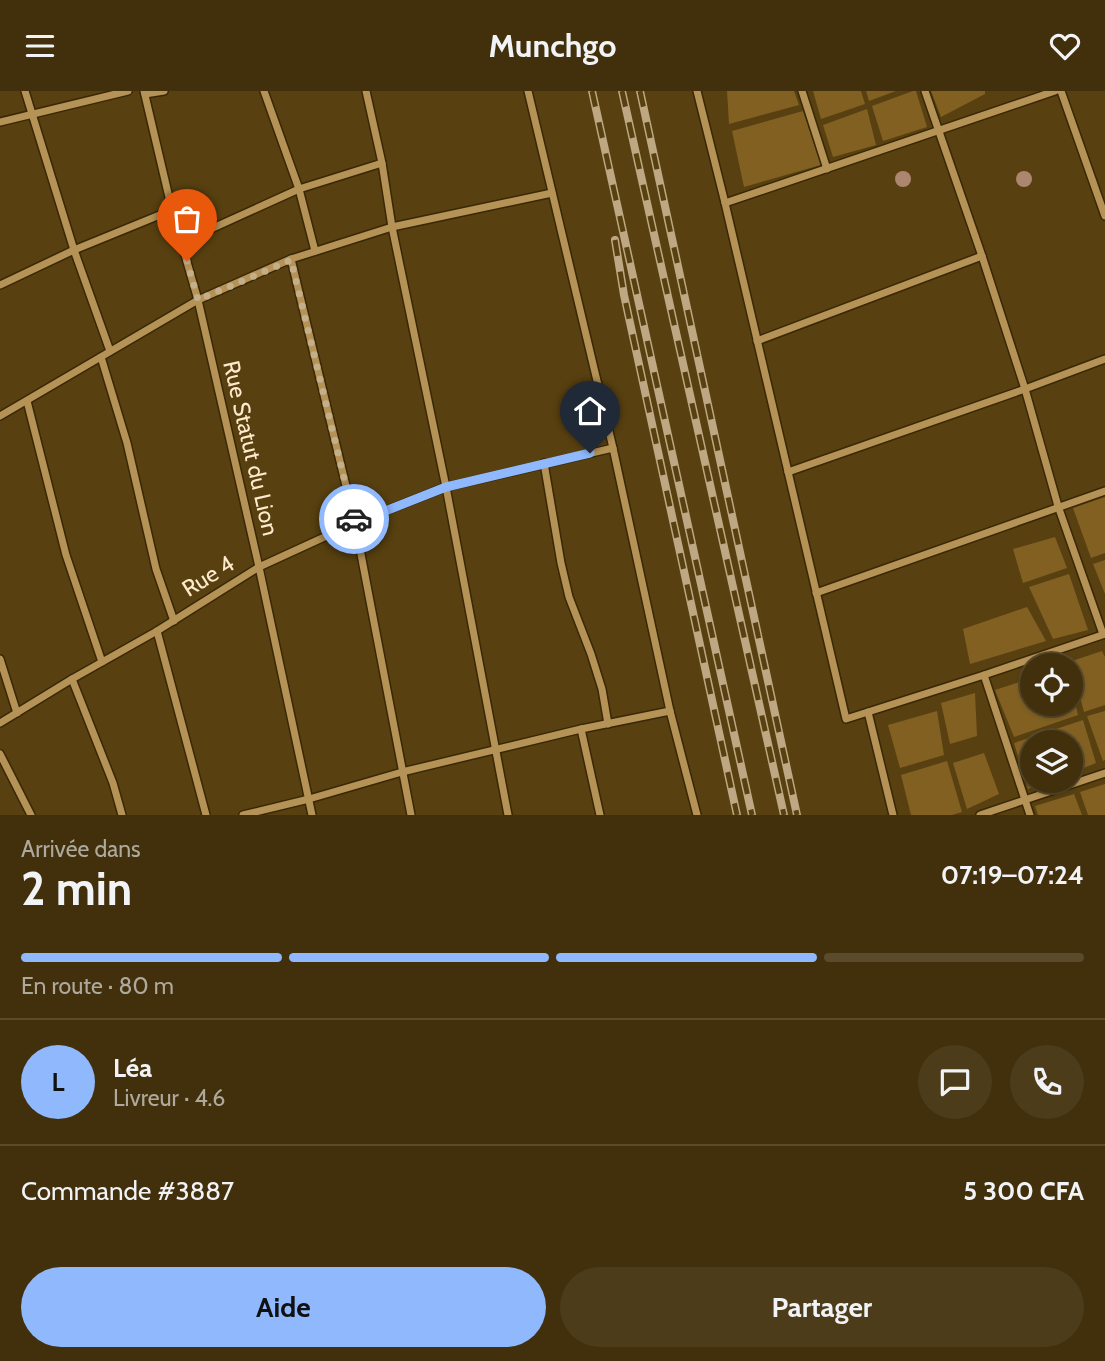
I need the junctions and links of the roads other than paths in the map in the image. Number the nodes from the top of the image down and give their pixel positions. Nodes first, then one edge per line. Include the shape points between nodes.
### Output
1 (25, 91) edge
2 (128, 91) edge
3 (164, 91) edge
4 (264, 91) edge
5 (366, 91) edge
6 (528, 91) edge
7 (697, 91) edge
8 (802, 91) edge
9 (925, 91) edge
10 (1055, 91) edge
11 (1061, 91) edge
12 (144, 93) edge
13 (32, 113) junction
14 (0, 122) edge
15 (939, 132) junction
16 (382, 163) junction
17 (828, 169) junction
18 (299, 189) junction
19 (552, 193) junction
20 (1102, 195) edge
21 (725, 203) junction
22 (172, 210) junction
23 (1105, 216) edge
24 (392, 226) junction
25 (182, 242) junction
26 (74, 250) junction
27 (315, 251) junction
28 (982, 256) junction
29 (291, 260) junction
30 (0, 285) edge
31 (198, 300) junction
32 (757, 341) junction
33 (110, 351) junction
34 (101, 357) junction
35 (1105, 359) edge
36 (1025, 389) junction
37 (27, 401) junction
38 (0, 416) edge
39 (613, 448) junction
40 (544, 463) junction
41 (788, 473) junction
42 (446, 487) junction
43 (1105, 491) edge
44 (1058, 506) junction
45 (355, 523) junction
46 (259, 567) junction
47 (816, 593) junction
48 (174, 621) junction
49 (158, 631) junction
50 (1104, 634) edge
51 (0, 659) edge
52 (102, 662) junction
53 (984, 675) junction
54 (72, 679) junction
55 (670, 711) junction
56 (868, 712) junction
57 (17, 713) junction
58 (0, 723) edge
59 (608, 724) junction
60 (581, 729) junction
61 (497, 750) junction
62 (0, 754) edge
63 (402, 772) junction
64 (1105, 773) edge
65 (309, 799) junction
66 (1025, 800) junction
67 (31, 815) edge
68 (122, 815) edge
69 (206, 815) edge
70 (243, 815) edge
71 (312, 815) edge
72 (411, 815) edge
73 (508, 815) edge
74 (600, 815) edge
75 (697, 815) edge
76 (893, 815) edge
77 (980, 815) edge
78 (1030, 815) edge

1 - 13 street
2 - 13 street
3 - 12 street
4 - 18 street
5 - 16 street
6 - 19 street
7 - 21 street
8 - 17 street
9 - 15 street
10 - 15 street
11 - 20 street
12 - 22 street, Rue Statut du Lion
13 - 14 street
13 - 26 street
15 - 17 street
15 - 28 street
16 - 18 street
16 - 24 street
17 - 21 street
18 - 25 street
18 - 27 street
19 - 24 street
19 - 39 street
20 - 23 street
21 - 32 street
22 - 25 street, Rue Statut du Lion
22 - 26 street
24 - 27 street
24 - 42 street
25 - 31 street, Rue Statut du Lion
26 - 30 street
26 - 33 street
27 - 29 street
28 - 32 street
28 - 36 street
29 - 31 street
29 - 45 street
31 - 33 street
31 - 46 street, Rue Statut du Lion
32 - 41 street
33 - 34 street
34 - 37 street
34 - 48 street
35 - 36 street
36 - 41 street
36 - 44 street
37 - 38 street
37 - 52 street via 66,555
39 - 40 street, Rue 4
39 - 55 street
40 - 42 street, Rue 4
40 - 59 street via 569,597 602,689
41 - 47 street
42 - 45 street, Rue 4
42 - 61 street
43 - 44 street
44 - 47 street
44 - 50 street
45 - 46 street, Rue 4
45 - 63 street
46 - 48 street, Rue 4
46 - 65 street, Rue Statut du Lion
47 - 56 street via 846,719
48 - 49 street, Rue 4
49 - 52 street, Rue 4
49 - 69 street
50 - 53 street
51 - 57 street
52 - 54 street, Rue 4
53 - 56 street
53 - 66 street
54 - 57 street, Rue 4
54 - 68 street
55 - 59 street
55 - 75 street
56 - 76 street
57 - 58 street, Rue 4
59 - 60 street
60 - 61 street
60 - 74 street
61 - 63 street
61 - 73 street
62 - 67 street
63 - 65 street
63 - 72 street
64 - 66 street
65 - 70 street
65 - 71 street, Rue Statut du Lion
66 - 77 street
66 - 78 street

